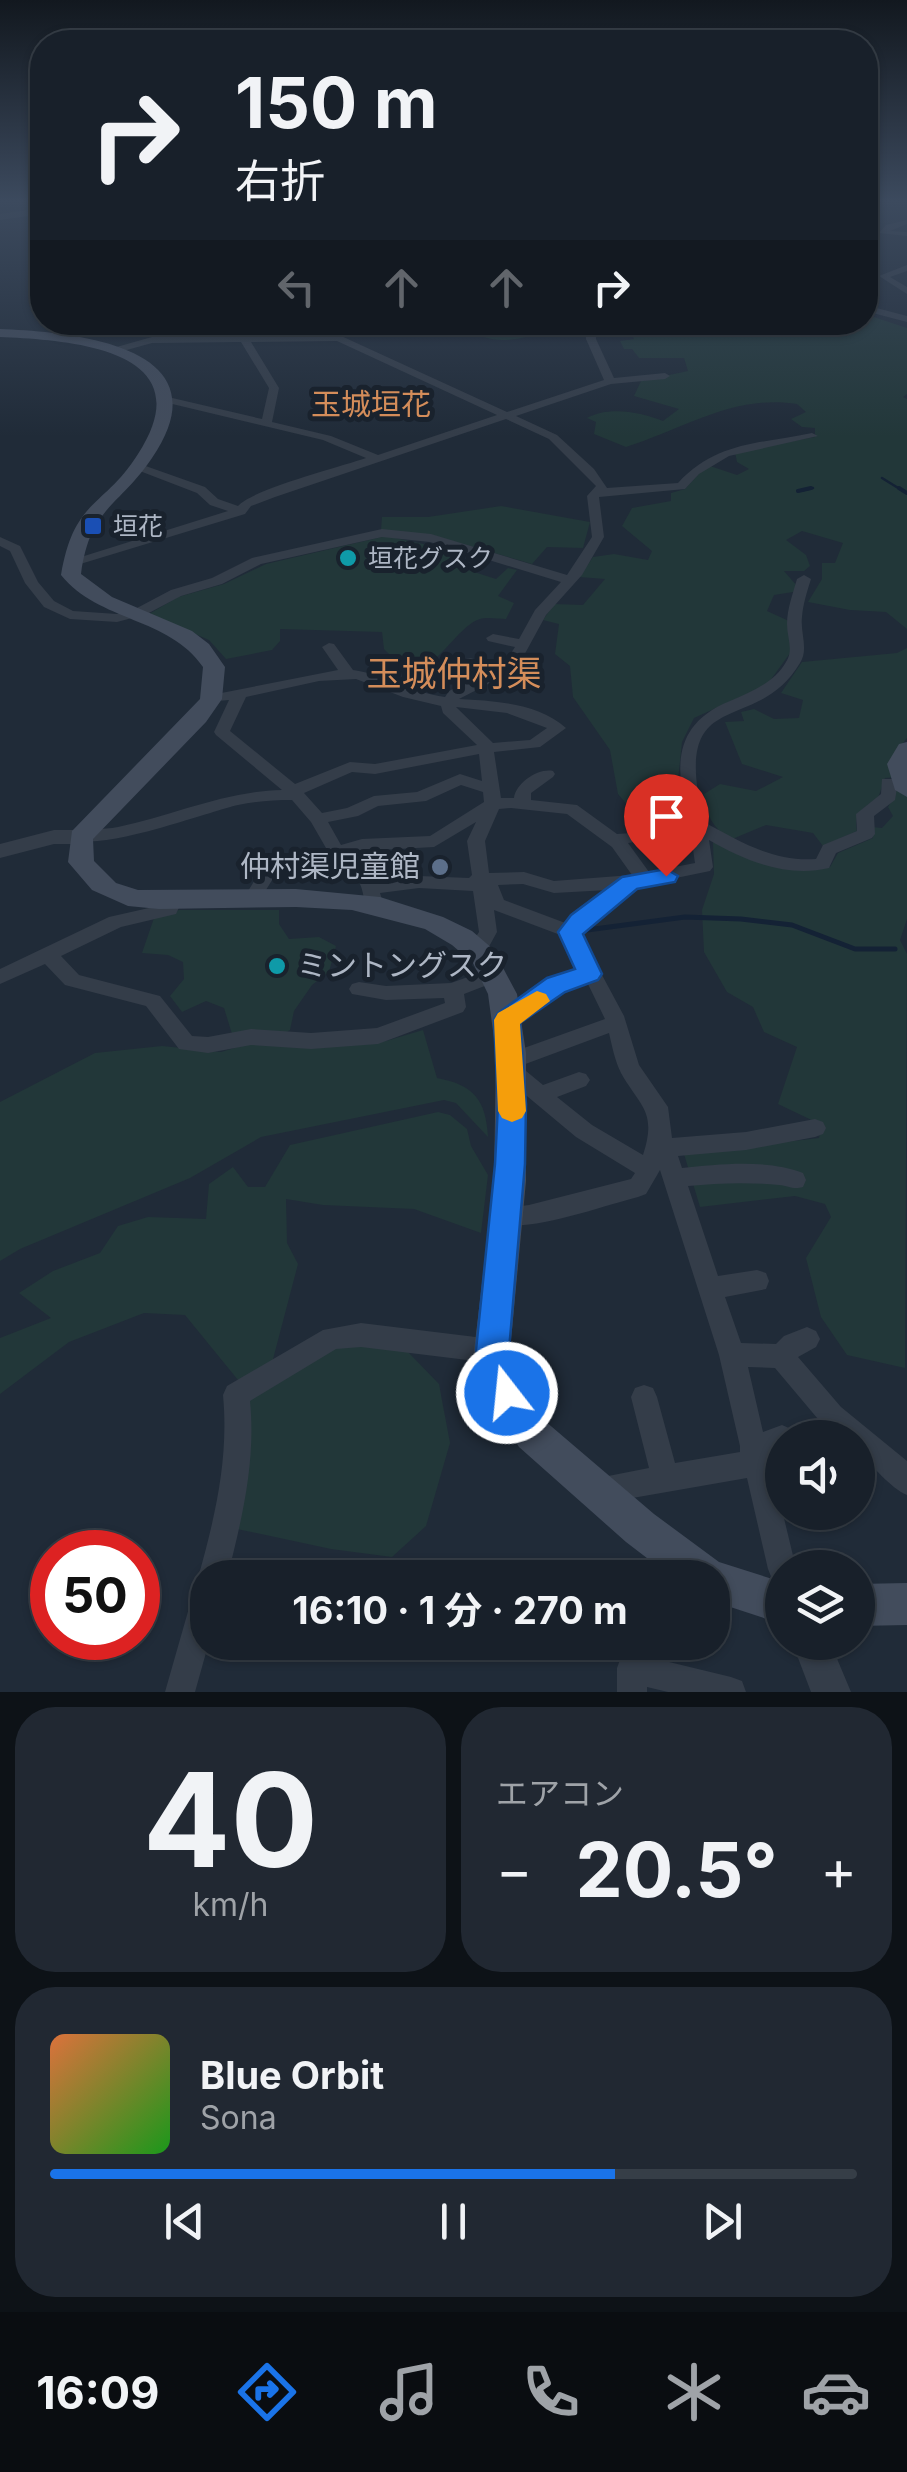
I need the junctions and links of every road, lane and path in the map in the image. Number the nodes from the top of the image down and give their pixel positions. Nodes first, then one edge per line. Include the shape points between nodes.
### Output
1 (878, 311) edge
2 (907, 319) edge
3 (0, 333) edge
4 (592, 335) edge
5 (243, 337) junction
6 (116, 350) junction
7 (665, 376) dead end
8 (610, 382) junction
9 (168, 400) junction
10 (504, 416) junction
11 (266, 424) junction
12 (812, 436) dead end
13 (378, 459) junction
14 (136, 466) junction
15 (598, 492) junction
16 (241, 511) junction
17 (0, 540) edge
18 (72, 562) junction
19 (804, 579) dead end
20 (569, 580) junction
21 (137, 614) junction
22 (492, 638) dead end
23 (524, 644) junction
24 (329, 648) dead end
25 (470, 662) dead end
26 (500, 671) junction
27 (348, 674) junction
28 (240, 694) junction
29 (211, 699) junction
30 (450, 702) junction
31 (486, 748) junction
32 (907, 748) edge
33 (547, 774) dead end
34 (906, 786) edge
35 (295, 793) junction
36 (492, 796) junction
37 (522, 805) junction
38 (318, 819) junction
39 (700, 826) junction
40 (642, 836) dead end
41 (81, 838) junction
42 (613, 840) junction
43 (0, 851) edge
44 (337, 852) junction
45 (481, 881) junction
46 (637, 881) junction
47 (372, 895) junction
48 (252, 899) junction
49 (173, 901) junction
50 (570, 932) junction
51 (479, 947) junction
52 (48, 954) junction
53 (590, 974) junction
54 (494, 975) junction
55 (0, 977) edge
56 (360, 988) dead end
57 (453, 990) junction
58 (507, 1020) junction
59 (616, 1022) junction
60 (510, 1066) junction
61 (579, 1080) dead end
62 (542, 1094) junction
63 (815, 1128) dead end
64 (662, 1142) junction
65 (649, 1170) junction
66 (675, 1178) junction
67 (795, 1180) dead end
68 (505, 1216) junction
69 (757, 1281) dead end
70 (712, 1288) junction
71 (807, 1339) dead end
72 (492, 1350) junction
73 (732, 1355) junction
74 (781, 1356) junction
75 (644, 1397) dead end
76 (765, 1449) edge
77 (754, 1456) junction
78 (664, 1479) junction
79 (765, 1479) edge
80 (907, 1481) edge
81 (597, 1490) junction
82 (216, 1560) edge
83 (684, 1560) edge
84 (730, 1586) edge
85 (765, 1598) edge
86 (907, 1604) edge
87 (875, 1605) edge
88 (190, 1657) edge
89 (817, 1660) edge
90 (180, 1692) edge
91 (632, 1692) edge
92 (731, 1692) edge
93 (830, 1692) edge

1 - 2 street
3 - 6 main road
4 - 8 street
5 - 6 street via 152,340
5 - 10 street via 339,338
5 - 11 street via 274,388
6 - 9 main road via 154,368
7 - 8 street
8 - 10 street
9 - 11 street
9 - 14 main road via 161,426
10 - 13 street
10 - 15 street via 553,437 586,463 602,486
11 - 13 street
12 - 15 street via 720,453 680,486
13 - 16 street via 247,503
14 - 16 street
14 - 18 main road via 91,510
15 - 20 street via 598,537
16 - 18 street
17 - 21 street via 15,549 49,604 70,615
18 - 21 main road via 70,575 80,587
19 - 39 street via 794,661 775,687 710,715 692,739 687,782
20 - 21 street via 431,538 382,532 257,562
20 - 23 street
21 - 29 main road via 179,632 209,658
22 - 23 street
23 - 26 street
24 - 27 street
25 - 26 street
26 - 30 street
27 - 28 street
27 - 30 street
28 - 29 street
28 - 35 street via 222,732
29 - 41 main road
30 - 31 street via 454,720
30 - 31 street via 527,710 558,728 534,744
31 - 35 street via 375,769 350,767
31 - 36 street
32 - 34 main road via 899,764
33 - 37 street via 522,791
34 - 39 street via 888,784 889,796 865,814 866,834 829,850 824,864 797,867 760,858
35 - 38 street
35 - 41 street via 204,807
36 - 37 street
36 - 38 street via 460,778 420,797 374,801
36 - 44 street via 434,840
36 - 45 street via 476,842
37 - 42 street via 570,809
38 - 44 street
39 - 46 street via 704,868
40 - 42 street
41 - 43 street via 54,837
41 - 49 main road via 81,862 103,886 128,898
42 - 46 street via 638,866
44 - 47 street via 366,878
44 - 48 street via 271,868
45 - 46 street via 524,878 554,887
45 - 47 street via 419,882
45 - 50 street via 497,904
45 - 51 street via 488,932
46 - 50 street
47 - 48 main road
47 - 51 main road
48 - 49 main road
49 - 52 street via 169,910 116,922
50 - 53 street
51 - 54 main road
52 - 55 street
52 - 57 street via 72,980 153,1001 186,1044 197,1045 250,1037 378,1036 456,1007
53 - 58 street via 556,985
53 - 59 street
54 - 57 street
54 - 58 main road
56 - 57 street
58 - 60 main road
59 - 60 street
59 - 64 street via 629,1068 656,1106
60 - 62 street
60 - 68 main road
61 - 62 street
62 - 65 street via 584,1130
63 - 64 street via 746,1140
64 - 65 street
64 - 66 street
65 - 68 street via 638,1186
66 - 67 street
66 - 70 street
68 - 72 main road
69 - 70 street
70 - 73 street
71 - 74 street
72 - 81 main road via 517,1414
72 - 82 street via 332,1338 236,1395 240,1444
73 - 74 street
73 - 77 street
74 - 80 street via 832,1416
75 - 78 street
76 - 77 street
77 - 78 street
77 - 79 street
78 - 81 street
81 - 83 main road
84 - 85 main road
86 - 87 main road
88 - 90 street
89 - 93 street
91 - 92 street via 632,1668

